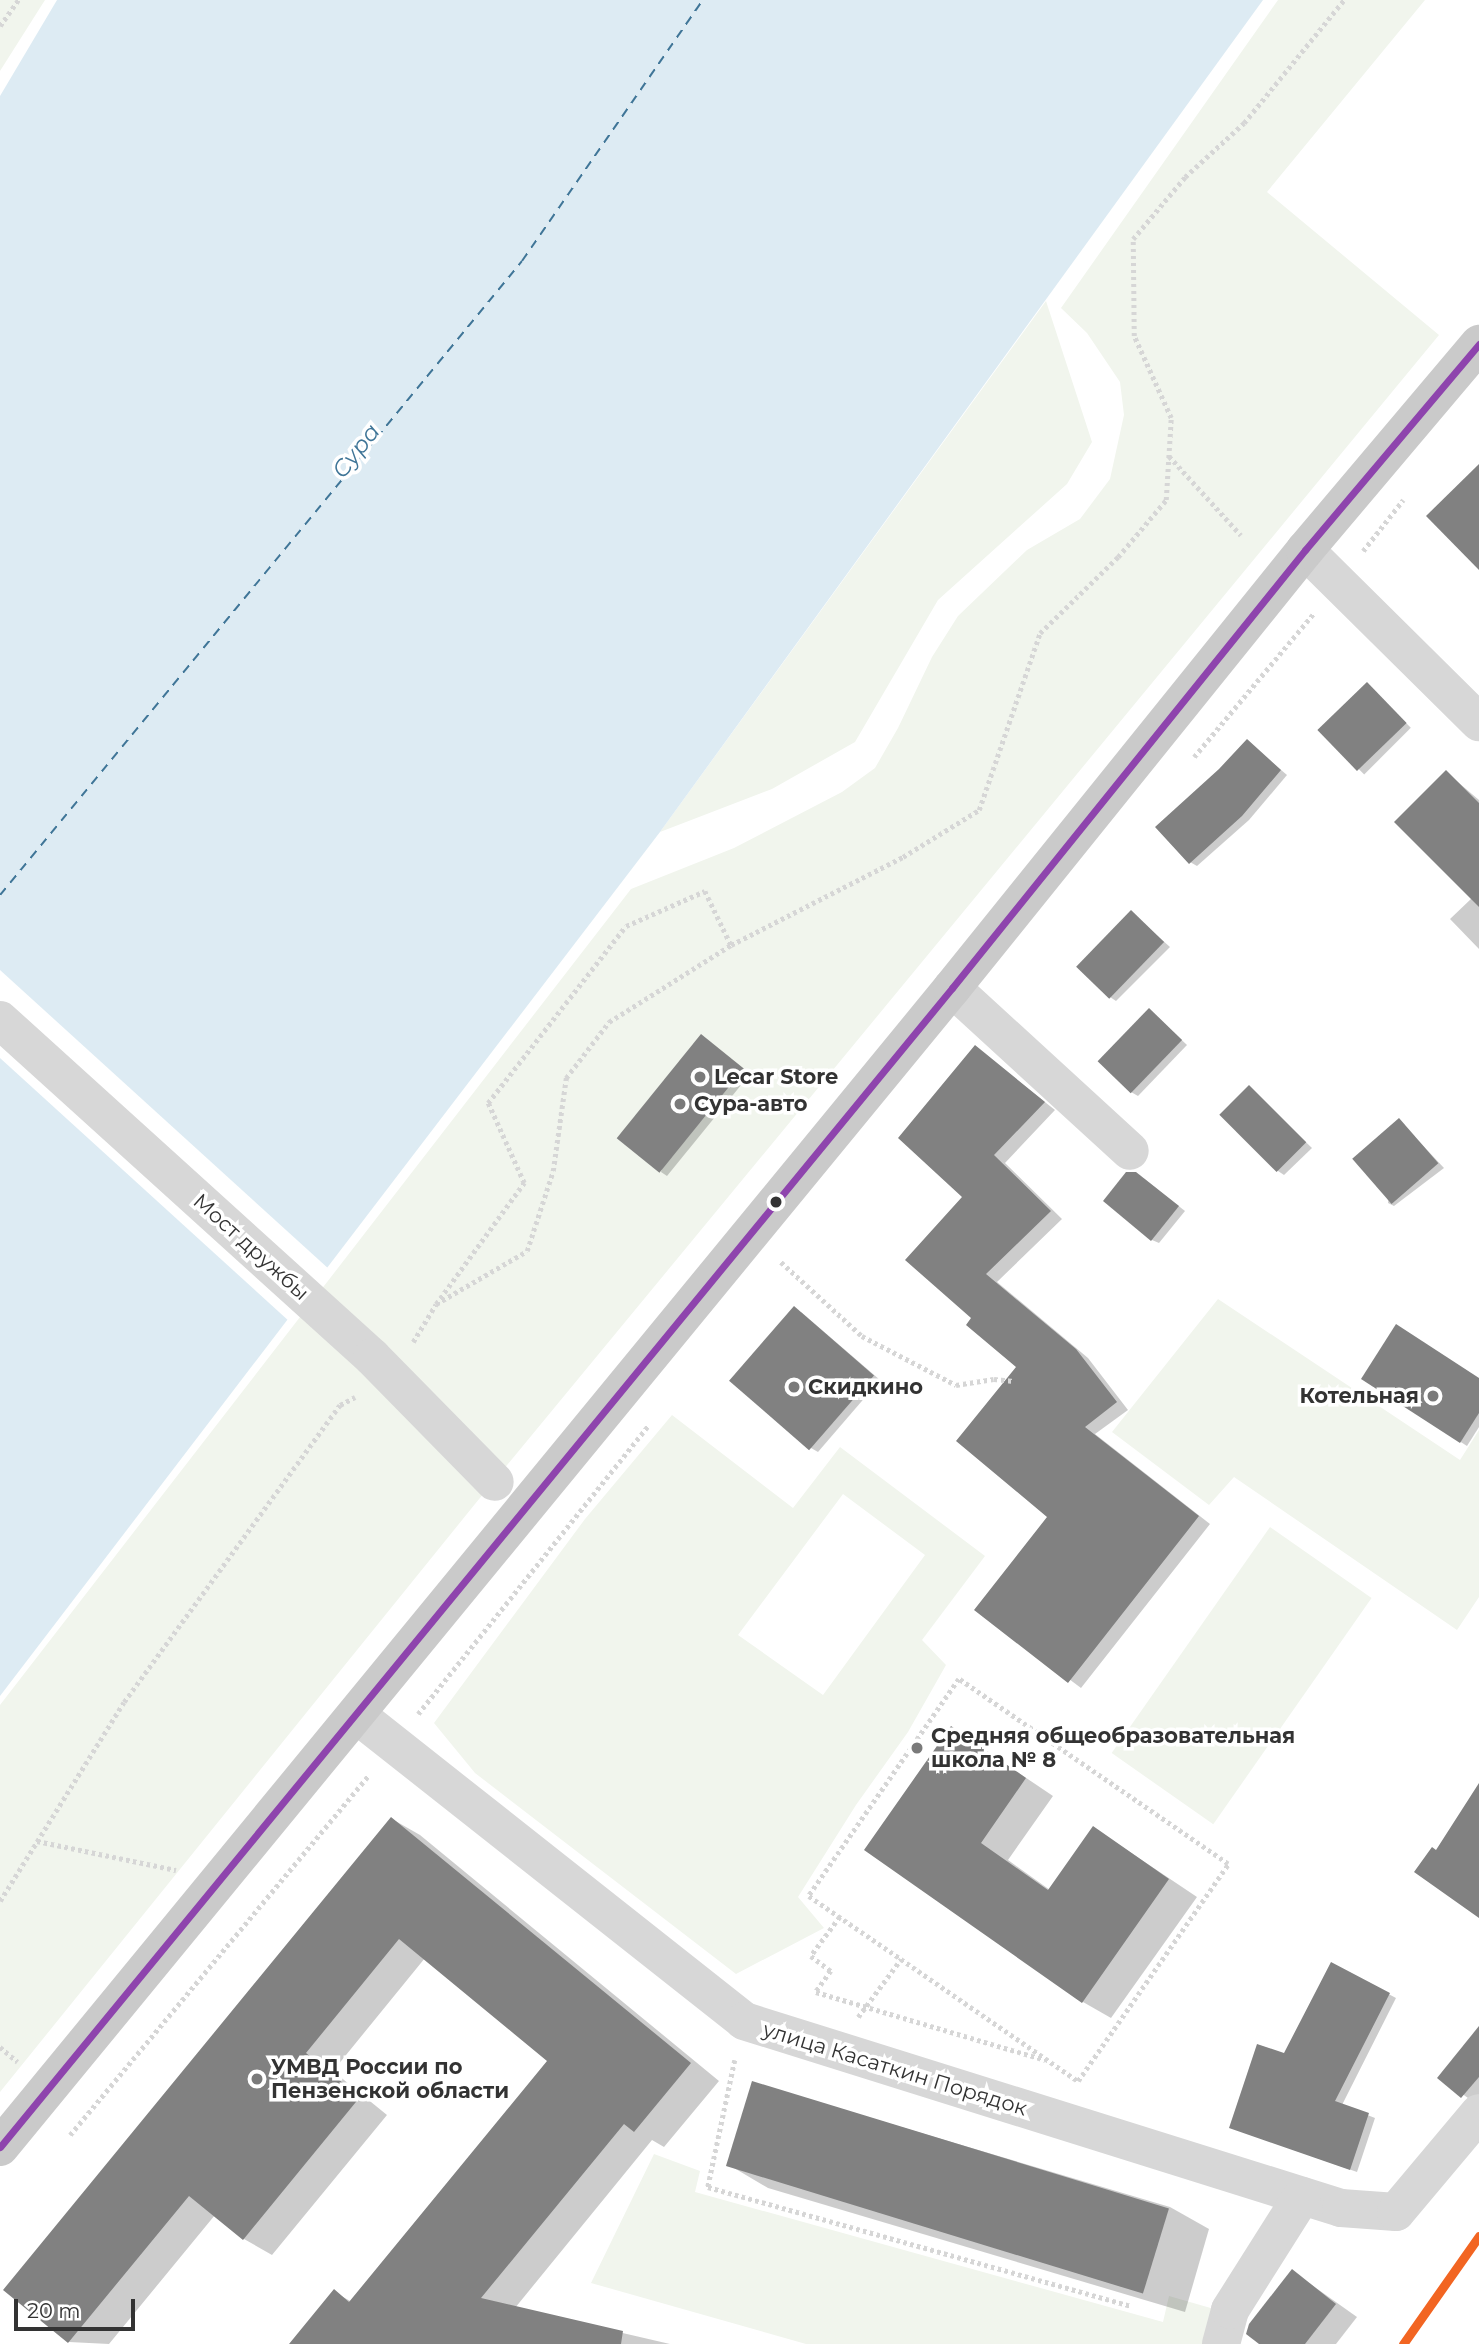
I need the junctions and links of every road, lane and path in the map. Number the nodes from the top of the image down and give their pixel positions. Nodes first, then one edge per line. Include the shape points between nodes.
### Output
1 (18, 0) edge
2 (1344, 0) edge
3 (0, 26) edge
4 (1479, 344) edge
5 (1169, 456) junction
6 (1241, 535) dead end
7 (1305, 550) junction
8 (1479, 722) edge
9 (731, 945) junction
10 (953, 988) junction
11 (0, 1020) edge
12 (1130, 1151) dead end
13 (781, 1262) dead end
14 (1014, 1381) dead end
15 (340, 1405) dead end
16 (495, 1482) dead end
17 (558, 1538) dead end
18 (357, 1715) junction
19 (394, 1744) junction
20 (37, 1841) junction
21 (178, 1870) dead end
22 (0, 1901) edge
23 (840, 1917) junction
24 (901, 1959) junction
25 (865, 2007) junction
26 (856, 2020) dead end
27 (744, 2021) junction
28 (0, 2047) edge
29 (1049, 2062) junction
30 (28, 2070) dead end
31 (1479, 2113) edge
32 (70, 2135) dead end
33 (0, 2147) edge
34 (1302, 2196) junction
35 (1132, 2306) dead end
36 (1221, 2344) edge

1 - 3 path
2 - 5 path via 1244,123 1185,177 1132,239 1133,336 1171,418
4 - 7 main road
5 - 6 path
5 - 9 path via 1166,500 1118,557 1040,633 979,810 903,857
7 - 8 street
7 - 10 main road
9 - 9 path via 705,891 626,926 488,1102 524,1183 436,1304 527,1251 553,1171 566,1078 609,1022
10 - 12 street
10 - 18 main road
11 - 16 street, Мост дружбы via 372,1357
13 - 14 path via 862,1336 956,1385
15 - 20 path via 124,1702
17 - 19 path
18 - 19 street, улица Касаткин Порядок
18 - 33 main road
19 - 27 street, улица Касаткин Порядок
19 - 32 path
20 - 21 path
20 - 22 path
23 - 24 path
23 - 25 path via 811,1956 831,1971 816,1992
23 - 29 path via 810,1896 959,1679 1228,1864 1078,2081
24 - 25 path
24 - 29 path
25 - 26 path
25 - 29 path
27 - 34 street, улица Касаткин Порядок
27 - 35 path via 708,2188
28 - 30 path
31 - 34 street, улица Касаткин Порядок via 1396,2212 1341,2208
34 - 36 street via 1230,2310

